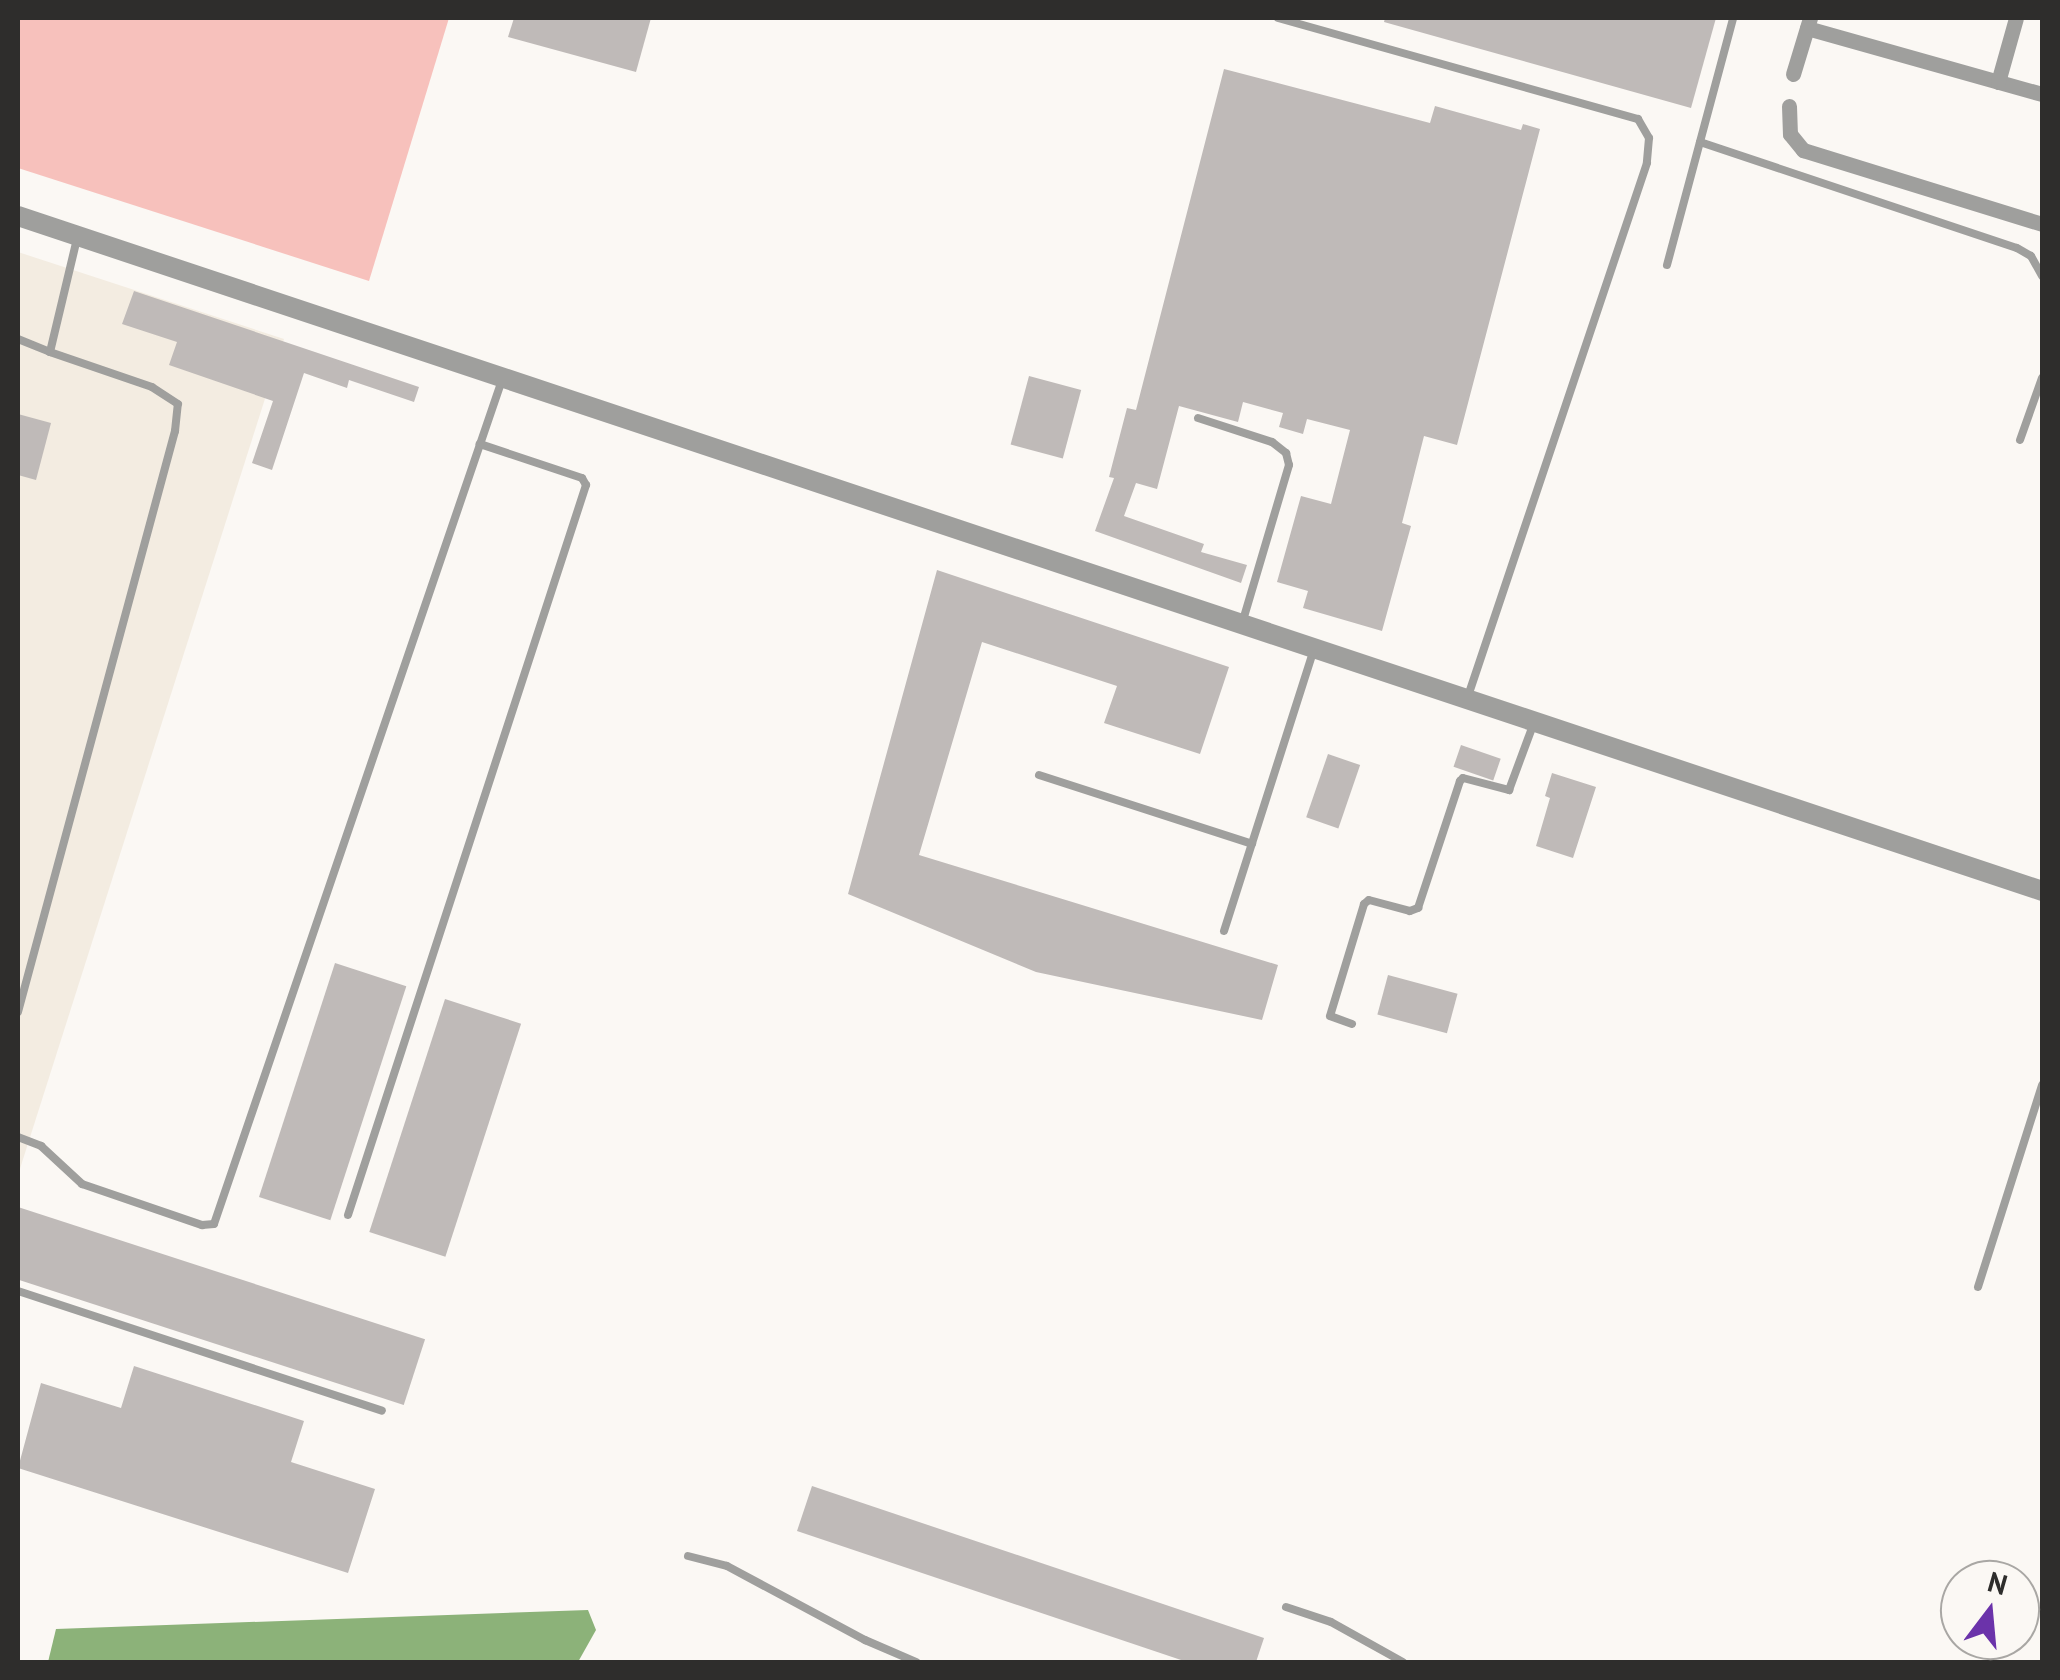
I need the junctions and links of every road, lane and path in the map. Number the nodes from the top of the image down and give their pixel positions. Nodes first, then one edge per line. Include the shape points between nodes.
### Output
1 (1278, 18) edge
2 (1733, 18) edge
3 (2016, 18) edge
4 (1808, 23) edge
5 (1793, 74) dead end
6 (1998, 82) junction
7 (2042, 94) edge
8 (1789, 106) dead end
9 (1700, 142) junction
10 (18, 216) edge
11 (2042, 224) edge
12 (78, 235) junction
13 (1667, 266) dead end
14 (2042, 276) edge
15 (18, 339) edge
16 (50, 352) junction
17 (503, 377) junction
18 (2042, 378) edge
19 (1198, 418) dead end
20 (2020, 440) dead end
21 (480, 444) junction
22 (1242, 624) junction
23 (1314, 648) junction
24 (1467, 699) junction
25 (1534, 721) junction
26 (1039, 775) dead end
27 (1252, 844) junction
28 (2042, 891) edge
29 (1224, 931) dead end
30 (18, 1012) edge
31 (1352, 1024) dead end
32 (2042, 1085) edge
33 (18, 1137) edge
34 (348, 1216) dead end
35 (1978, 1287) dead end
36 (18, 1291) edge
37 (382, 1411) dead end
38 (688, 1556) dead end
39 (1286, 1607) dead end
40 (916, 1662) edge
41 (1403, 1662) edge

1 - 24 lane via 1638,119 1650,138
2 - 9 lane
3 - 6 street
4 - 5 street
4 - 6 street
6 - 7 street
8 - 11 street via 1790,134 1820,158
9 - 13 lane
9 - 14 lane via 2017,248 2031,256
10 - 12 street
12 - 16 lane
12 - 17 street
15 - 16 lane
16 - 30 lane via 152,386 178,404
17 - 21 lane
17 - 22 street
18 - 20 lane
19 - 22 lane via 1272,442 1289,465
21 - 33 lane via 214,1224 82,1184 41,1146
21 - 34 lane via 582,478 586,485
22 - 23 street
23 - 24 street
23 - 27 lane
24 - 25 street
25 - 28 street
25 - 31 lane via 1509,790 1460,781 1418,908 1364,904 1330,1016
26 - 27 lane
27 - 29 lane
32 - 35 lane
36 - 37 lane
38 - 40 lane via 727,1566
39 - 41 lane via 1331,1622

